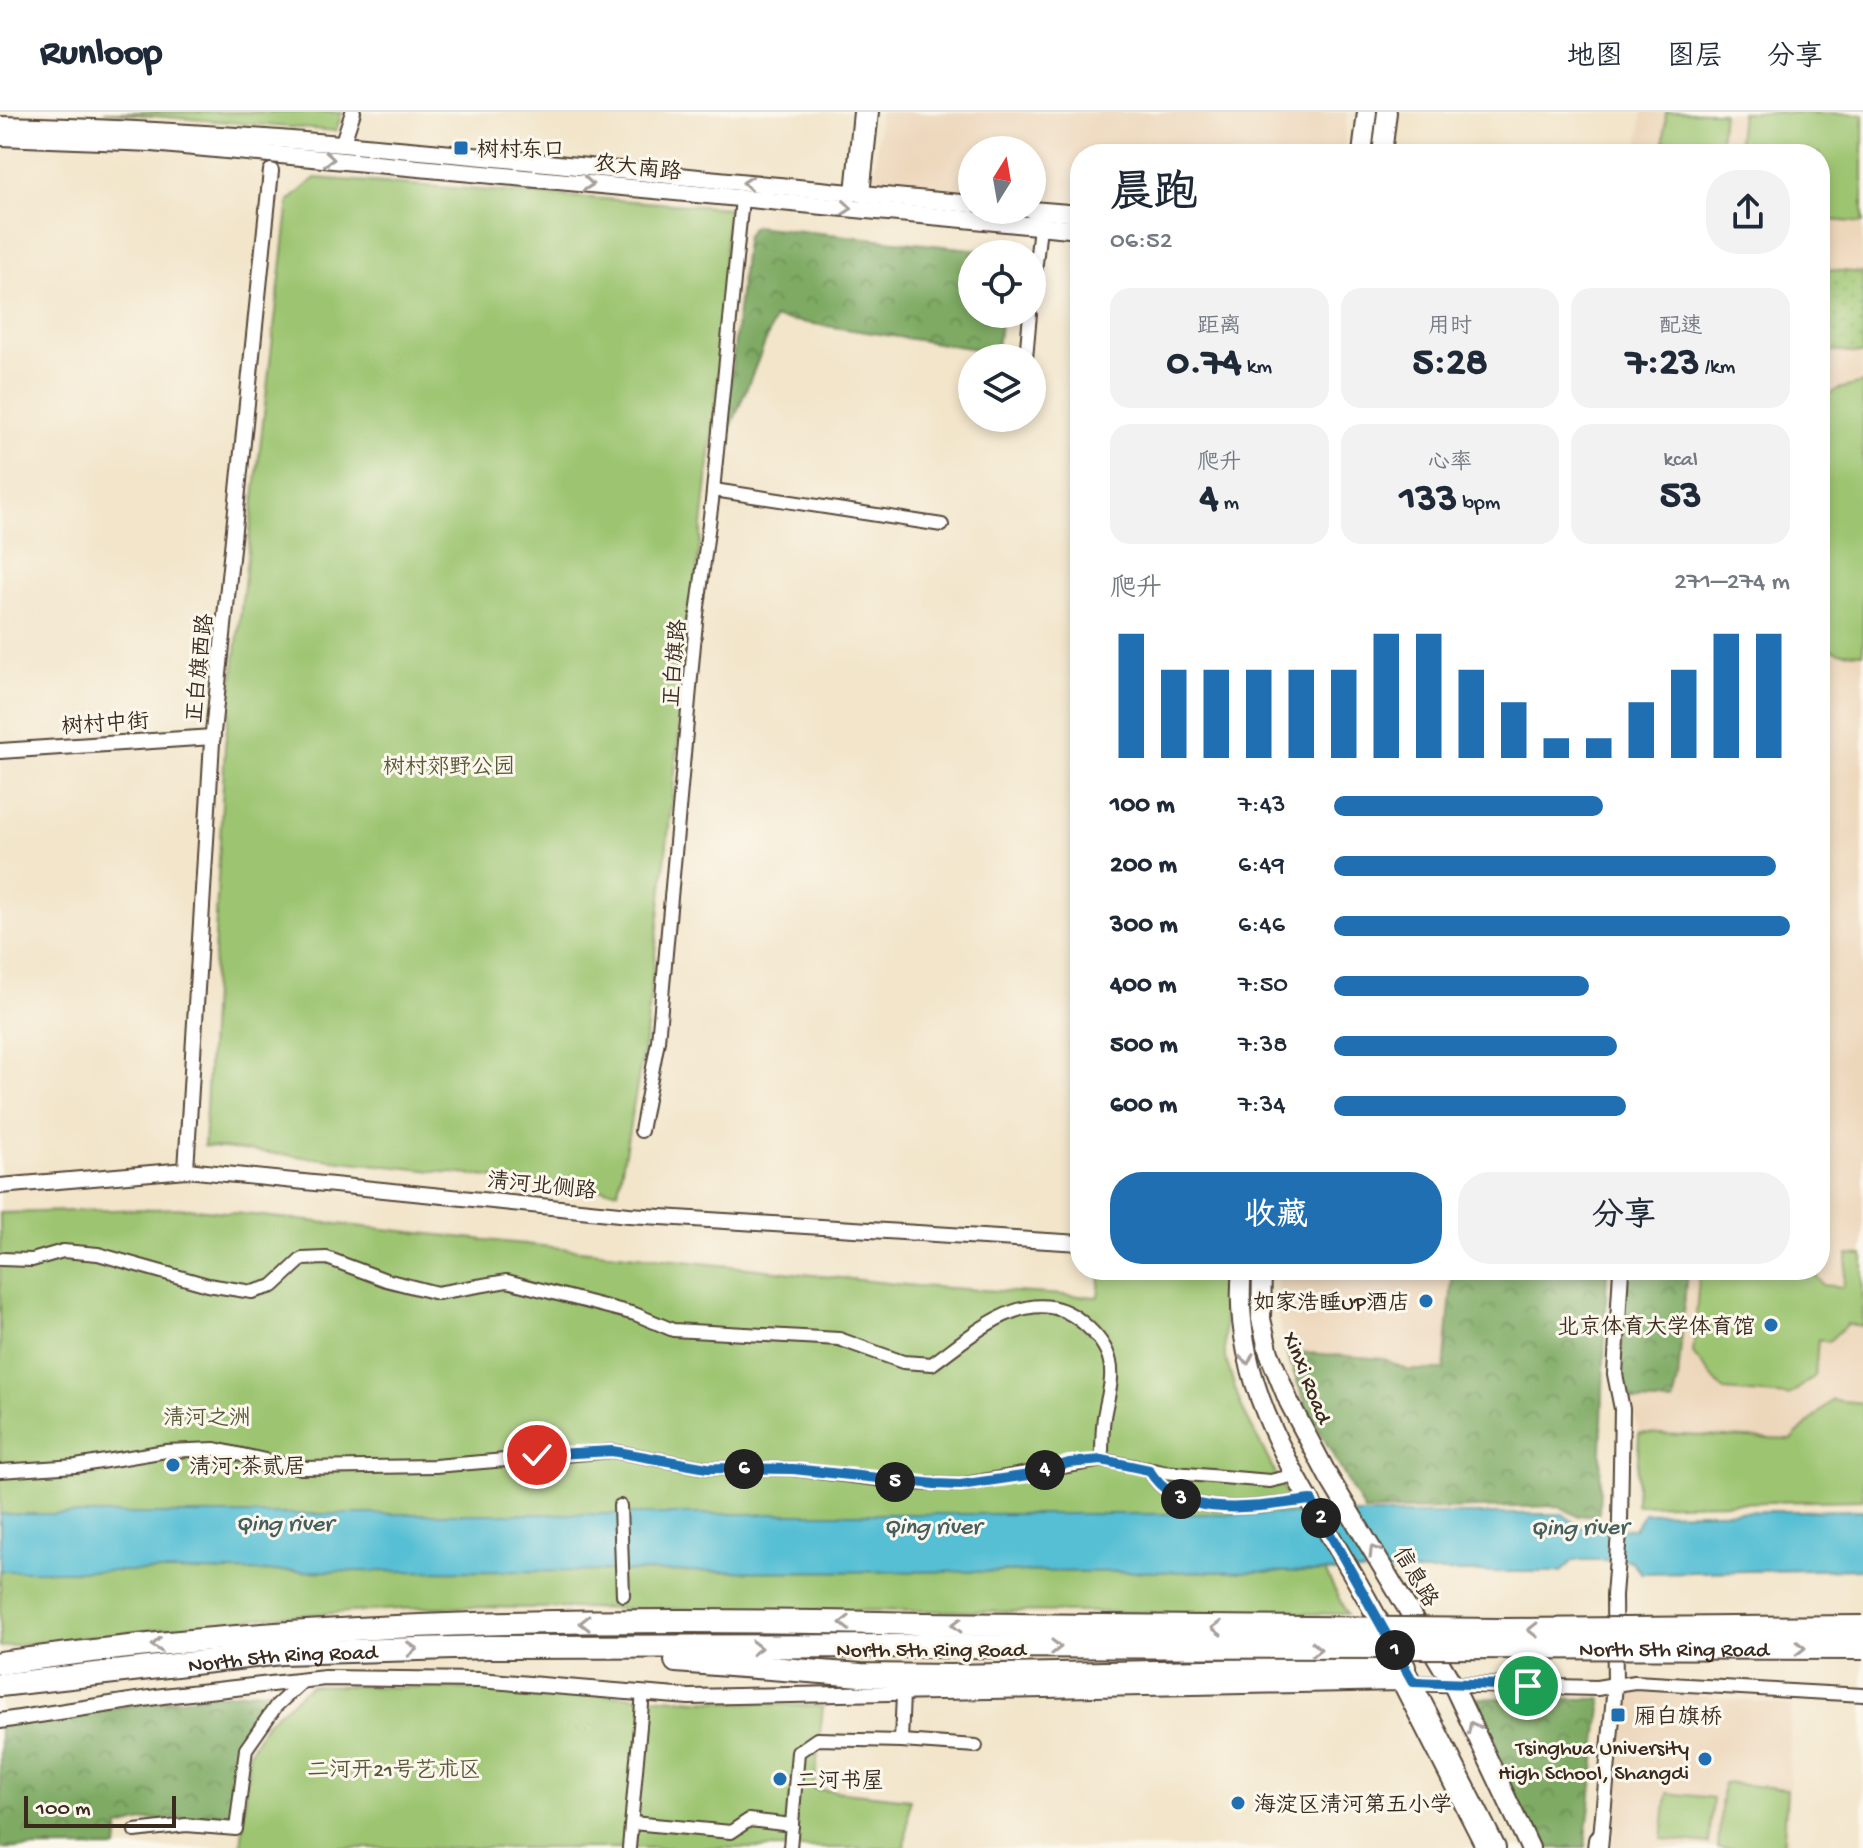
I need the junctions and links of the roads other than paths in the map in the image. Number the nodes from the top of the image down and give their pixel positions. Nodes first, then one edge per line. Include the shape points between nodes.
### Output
1 (353, 112) edge
2 (861, 112) edge
3 (871, 112) edge
4 (1367, 112) edge
5 (1387, 112) edge
6 (0, 125) edge
7 (0, 137) edge
8 (1363, 144) edge
9 (1383, 144) edge
10 (342, 145) junction
11 (271, 171) dead end
12 (858, 193) junction
13 (742, 199) junction
14 (958, 203) edge
15 (1046, 211) edge
16 (1070, 213) edge
17 (1040, 226) junction
18 (1070, 229) edge
19 (1039, 240) edge
20 (714, 490) junction
21 (942, 525) dead end
22 (213, 737) junction
23 (0, 751) edge
24 (641, 1131) dead end
25 (186, 1170) junction
26 (0, 1186) edge
27 (1070, 1242) edge
28 (0, 1259) edge
29 (1242, 1280) edge
30 (1262, 1280) edge
31 (1620, 1280) edge
32 (1102, 1460) junction
33 (1149, 1470) junction
34 (0, 1471) edge
35 (1296, 1475) junction
36 (1340, 1495) joint
37 (1309, 1497) junction
38 (620, 1506) dead end
39 (623, 1588) dead end
40 (1863, 1627) edge
41 (922, 1635) junction
42 (488, 1647) junction
43 (1863, 1648) edge
44 (0, 1663) edge
45 (1405, 1677) junction
46 (303, 1681) junction
47 (1452, 1683) junction
48 (0, 1685) edge
49 (1615, 1685) junction
50 (643, 1693) junction
51 (903, 1694) junction
52 (1863, 1695) edge
53 (0, 1721) edge
54 (901, 1741) junction
55 (976, 1746) dead end
56 (632, 1823) junction
57 (792, 1825) junction
58 (135, 1831) dead end
59 (1598, 1845) edge
60 (629, 1848) edge
61 (790, 1848) edge
62 (1484, 1848) edge
63 (1496, 1848) edge
64 (1530, 1848) edge

1 - 10 street
2 - 12 street
3 - 12 street
4 - 8 main road
5 - 9 main road
6 - 10 main road, 农大南路
7 -> 13 main road, 农大南路 via 168,144
12 -> 10 main road, 农大南路
11 - 22 street, 正白旗西路
12 - 14 main road, 农大南路
13 -> 17 main road, 农大南路
13 - 20 street, 正白旗路
15 - 16 main road
17 - 18 main road, 农大南路
17 - 19 street
20 - 21 street
20 - 24 street, 正白旗路 via 696,622 658,1041
22 - 23 street, 树村中街
22 - 25 street, 正白旗西路
25 - 26 street, 清河北侧路
25 - 27 street, 清河北侧路 via 629,1215
28 - 32 street via 32,1260 63,1251 98,1254 252,1292 273,1286 302,1259 327,1258 437,1293 507,1281 635,1314 673,1330 839,1339 903,1362 932,1364 997,1317 1034,1304 1070,1313 1094,1332 1110,1358
29 -> 35 main road via 1248,1367
30 - 36 main road, Xinxi Road via 1261,1319 1269,1353 1300,1424
31 - 49 street via 1615,1374 1622,1409
32 - 33 street
32 - 34 street via 960,1485 793,1469 707,1468 612,1451 435,1466 301,1468 215,1449
33 - 35 street via 1270,1481
33 - 37 street via 1159,1487 1193,1505 1259,1506
35 - 37 main road
47 -> 36 main road, 信息路
37 - 45 main road
38 - 39 street
40 -> 41 highway, North 5th Ring Road, bridge
42 -> 41 highway, North 5th Ring Road
41 -> 43 highway, North 5th Ring Road, bridge
41 -> 44 highway, North 5th Ring Road via 470,1624 280,1632
42 - 45 highway via 861,1675
48 -> 42 highway, North 5th Ring Road via 281,1653
45 - 47 street
45 - 51 street
45 - 62 street
45 - 63 main road
46 - 50 street via 479,1680
46 - 53 street
46 - 58 street via 276,1706 246,1749 236,1829 186,1825
47 - 49 street
64 -> 47 main road, 信息路
49 - 52 street
49 - 59 street
50 - 51 street
50 - 56 street
51 - 54 street
54 - 55 street
54 - 57 street via 817,1739 798,1752
56 - 57 street via 731,1832 749,1820
56 - 60 street
57 - 61 street

